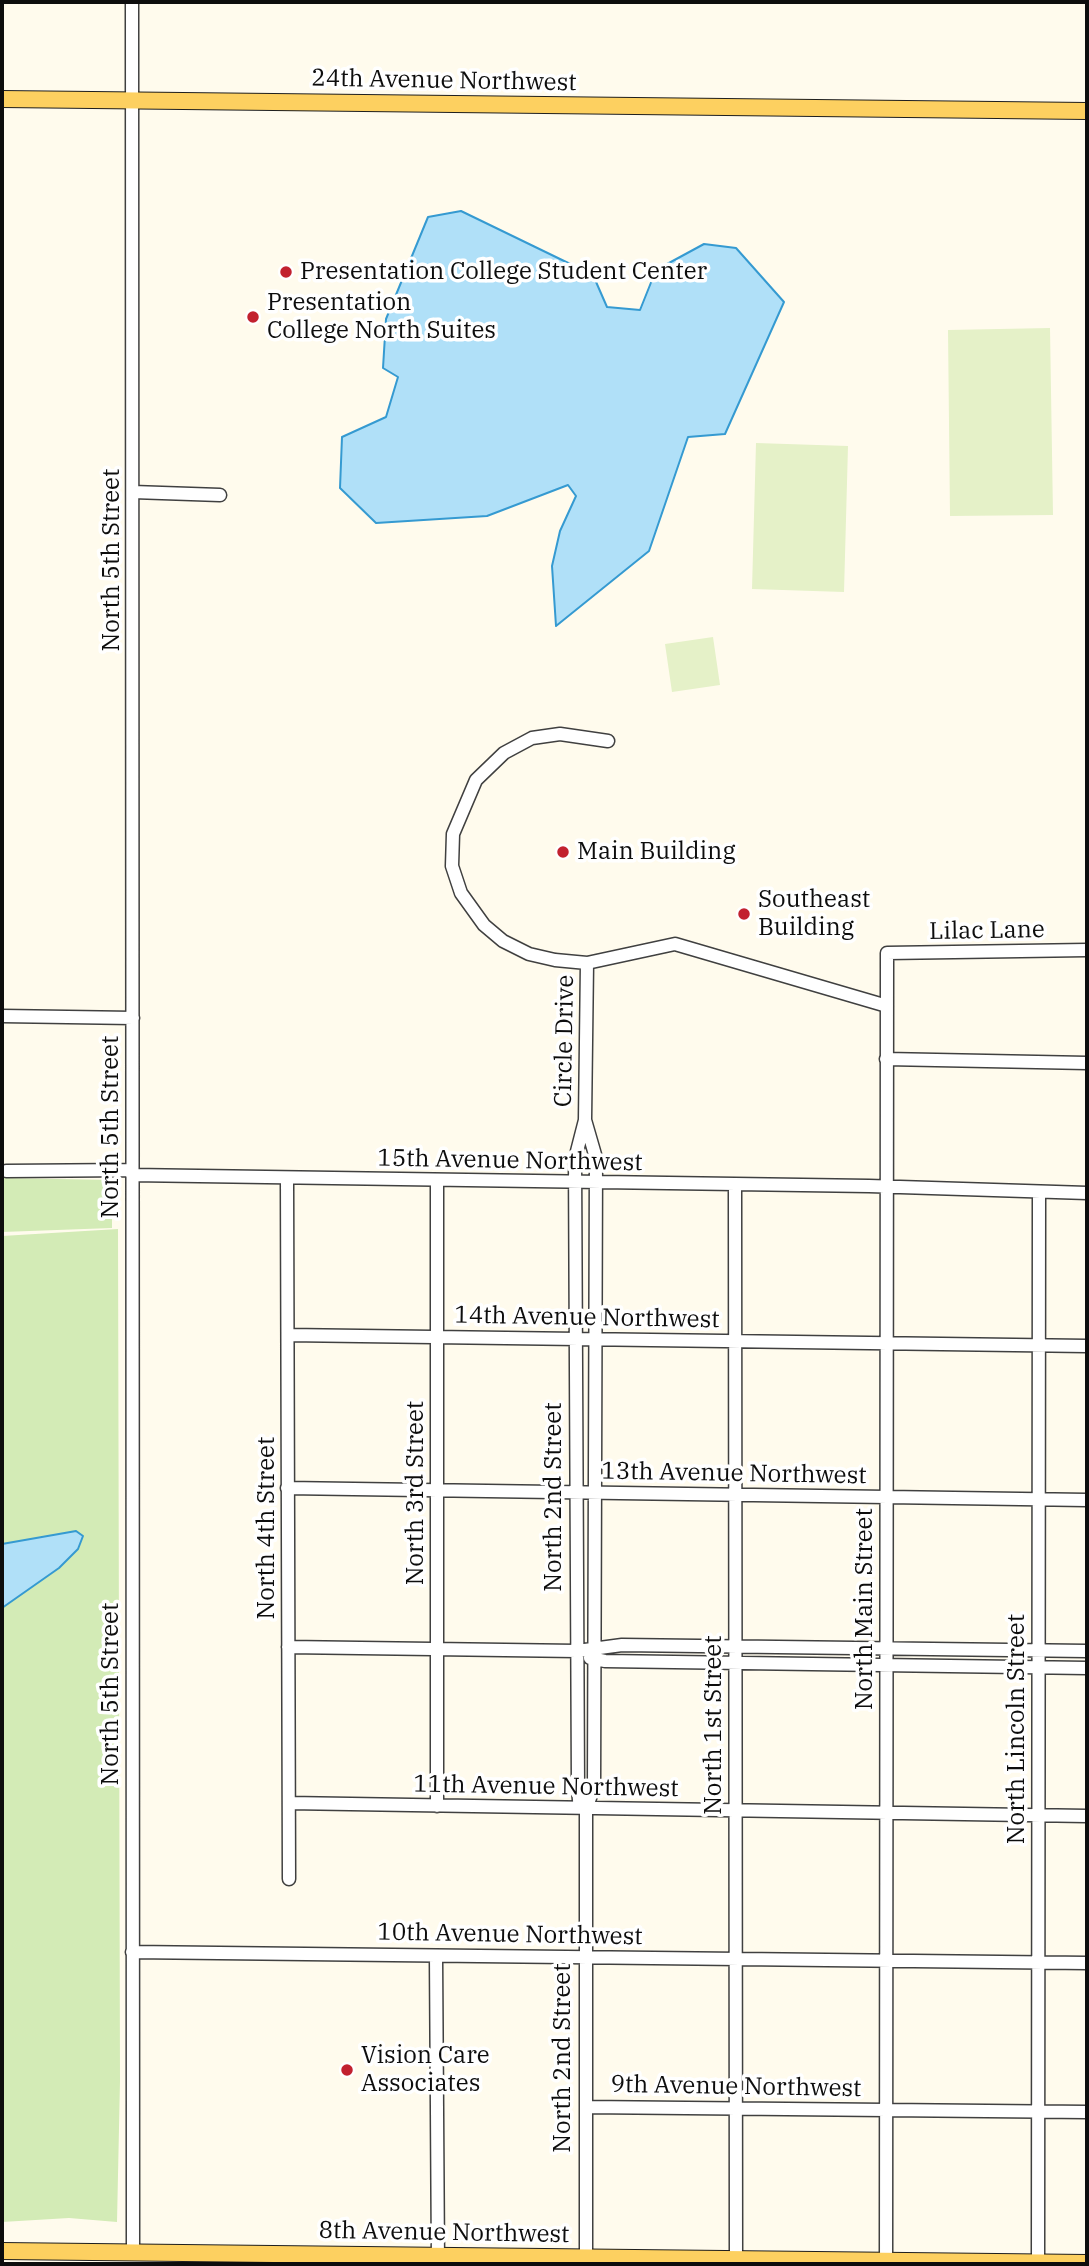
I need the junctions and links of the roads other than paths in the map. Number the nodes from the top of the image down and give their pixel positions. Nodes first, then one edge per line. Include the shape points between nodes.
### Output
1 (132, 2) edge
2 (2, 99) edge
3 (131, 100) junction
4 (1087, 111) edge
5 (133, 492) junction
6 (220, 495) dead end
7 (608, 741) dead end
8 (1087, 950) edge
9 (887, 953) joint
10 (587, 963) junction
11 (887, 1006) junction
12 (2, 1016) edge
13 (133, 1018) junction
14 (886, 1059) junction
15 (1087, 1063) edge
16 (585, 1120) junction
17 (6, 1171) dead end
18 (132, 1173) junction
19 (287, 1178) junction
20 (437, 1181) junction
21 (577, 1183) junction
22 (594, 1183) junction
23 (735, 1185) junction
24 (887, 1188) junction
25 (1039, 1193) junction
26 (1087, 1193) edge
27 (288, 1335) junction
28 (437, 1337) junction
29 (577, 1339) junction
30 (594, 1339) junction
31 (735, 1341) junction
32 (887, 1343) junction
33 (1038, 1345) junction
34 (1087, 1346) edge
35 (287, 1488) junction
36 (437, 1490) junction
37 (594, 1492) junction
38 (576, 1493) junction
39 (734, 1495) junction
40 (886, 1498) junction
41 (1039, 1499) junction
42 (1087, 1500) edge
43 (734, 1645) junction
44 (288, 1647) junction
45 (886, 1648) junction
46 (436, 1650) junction
47 (1038, 1650) junction
48 (577, 1651) junction
49 (1087, 1651) edge
50 (595, 1653) junction
51 (734, 1664) junction
52 (887, 1666) junction
53 (1038, 1668) junction
54 (1087, 1668) edge
55 (289, 1803) junction
56 (437, 1806) junction
57 (586, 1809) junction
58 (735, 1811) junction
59 (887, 1812) junction
60 (1038, 1815) junction
61 (1087, 1816) edge
62 (289, 1879) dead end
63 (132, 1952) junction
64 (436, 1956) junction
65 (586, 1957) junction
66 (735, 1958) junction
67 (886, 1961) junction
68 (1038, 1962) junction
69 (1087, 1963) edge
70 (586, 2107) junction
71 (735, 2108) junction
72 (887, 2110) junction
73 (1038, 2111) junction
74 (1087, 2112) edge
75 (2, 2251) edge
76 (133, 2253) junction
77 (289, 2259) edge
78 (438, 2260) edge
79 (586, 2261) edge
80 (736, 2261) edge
81 (886, 2262) edge
82 (1038, 2263) edge
83 (1087, 2263) edge

1 - 3 street, North 5th Street
2 - 3 main road, 24th Avenue Northwest
3 - 4 main road, 24th Avenue Northwest
3 - 5 street, North 5th Street
5 - 6 street
5 - 13 street, North 5th Street
7 - 10 street, Circle Drive via 547,734 504,753 468,794 451,850 461,893 484,925 503,941 529,954
8 - 9 street, Lilac Lane
9 - 11 street, North Main Street
10 - 11 street, Circle Drive via 676,944
10 - 16 street, Circle Drive
11 - 14 street, North Main Street
12 - 13 street
13 - 18 street, North 5th Street
14 - 15 street
14 - 24 street, North Main Street
16 - 21 street, Circle Drive via 576,1149
16 - 22 street, Circle Drive via 595,1149
17 - 18 street, 15th Avenue Northwest
18 - 19 street, 15th Avenue Northwest
18 - 63 street, North 5th Street
19 - 20 street, 15th Avenue Northwest
19 - 27 street, North 4th Street
20 - 21 street, 15th Avenue Northwest
20 - 28 street, North 3rd Street
21 - 22 street, 15th Avenue Northwest
21 - 29 street, North 2nd Street
22 - 23 street, 15th Avenue Northwest
22 - 30 street, North 2nd Street
23 - 24 street, 15th Avenue Northwest
23 - 31 street, North 1st Street
24 - 25 street, 15th Avenue Northwest
24 - 32 street, North Main Street
25 - 26 street, 15th Avenue Northwest
25 - 33 street, North Lincoln Street
27 - 28 street, 14th Avenue Northwest
27 - 35 street, North 4th Street
28 - 29 street, 14th Avenue Northwest
28 - 36 street, North 3rd Street
29 - 30 street, 14th Avenue Northwest
29 - 38 street, North 2nd Street
30 - 31 street, 14th Avenue Northwest
30 - 37 street, North 2nd Street
31 - 32 street, 14th Avenue Northwest
31 - 39 street, North 1st Street
32 - 33 street, 14th Avenue Northwest
32 - 40 street, North Main Street
33 - 34 street, 14th Avenue Northwest
33 - 41 street, North Lincoln Street
35 - 36 street, 13th Avenue Northwest
35 - 44 street, North 4th Street
36 - 38 street, 13th Avenue Northwest
36 - 46 street, North 3rd Street
37 - 38 street, 13th Avenue Northwest
37 - 39 street, 13th Avenue Northwest
37 - 50 street, North 2nd Street
38 - 48 street, North 2nd Street
39 - 40 street, 13th Avenue Northwest
39 - 43 street, North 1st Street
40 - 41 street, 13th Avenue Northwest
40 - 45 street, North Main Street
41 - 42 street, 13th Avenue Northwest
41 - 47 street, North Lincoln Street
43 - 45 street
43 - 50 street
43 - 51 street, North 1st Street
44 - 46 street
44 - 55 street, North 4th Street
45 - 47 street
45 - 52 street, North Main Street
46 - 48 street
46 - 56 street, North 3rd Street
47 - 49 street
47 - 53 street, North Lincoln Street
48 - 50 street
48 - 57 street, North 2nd Street via 578,1789
50 - 51 street
50 - 57 street, North 2nd Street via 594,1787
51 - 52 street
51 - 58 street, North 1st Street
52 - 53 street
52 - 59 street, North Main Street
53 - 54 street
53 - 60 street, North Lincoln Street
55 - 56 street, 11th Avenue Northwest
55 - 62 street, North 4th Street
56 - 57 street, 11th Avenue Northwest
57 - 58 street, 11th Avenue Northwest
57 - 65 street, North 2nd Street
58 - 59 street, 11th Avenue Northwest
58 - 66 street, North 1st Street
59 - 60 street, 11th Avenue Northwest
59 - 67 street, North Main Street
60 - 61 street, 11th Avenue Northwest
60 - 68 street, North Lincoln Street
63 - 64 street, 10th Avenue Northwest
63 - 76 street, North 5th Street
64 - 65 street, 10th Avenue Northwest
64 - 78 street
65 - 66 street, 10th Avenue Northwest
65 - 70 street, North 2nd Street
66 - 67 street, 10th Avenue Northwest
66 - 71 street, North 1st Street
67 - 68 street, 10th Avenue Northwest
67 - 72 street, North Main Street
68 - 69 street, 10th Avenue Northwest
68 - 73 street, North Lincoln Street
70 - 71 street, 9th Avenue Northwest
70 - 79 street, North 2nd Street
71 - 72 street, 9th Avenue Northwest
71 - 80 street, North 1st Street
72 - 73 street, 9th Avenue Northwest
72 - 81 street, North Main Street
73 - 74 street, 9th Avenue Northwest
73 - 82 street, North Lincoln Street
75 - 76 main road, 8th Avenue Northwest
76 - 77 main road, 8th Avenue Northwest
77 - 78 main road, 8th Avenue Northwest
78 - 79 main road, 8th Avenue Northwest
79 - 80 main road, 8th Avenue Northwest
80 - 81 main road, 8th Avenue Northwest
81 - 82 main road, 8th Avenue Northwest
82 - 83 main road, 8th Avenue Northwest

